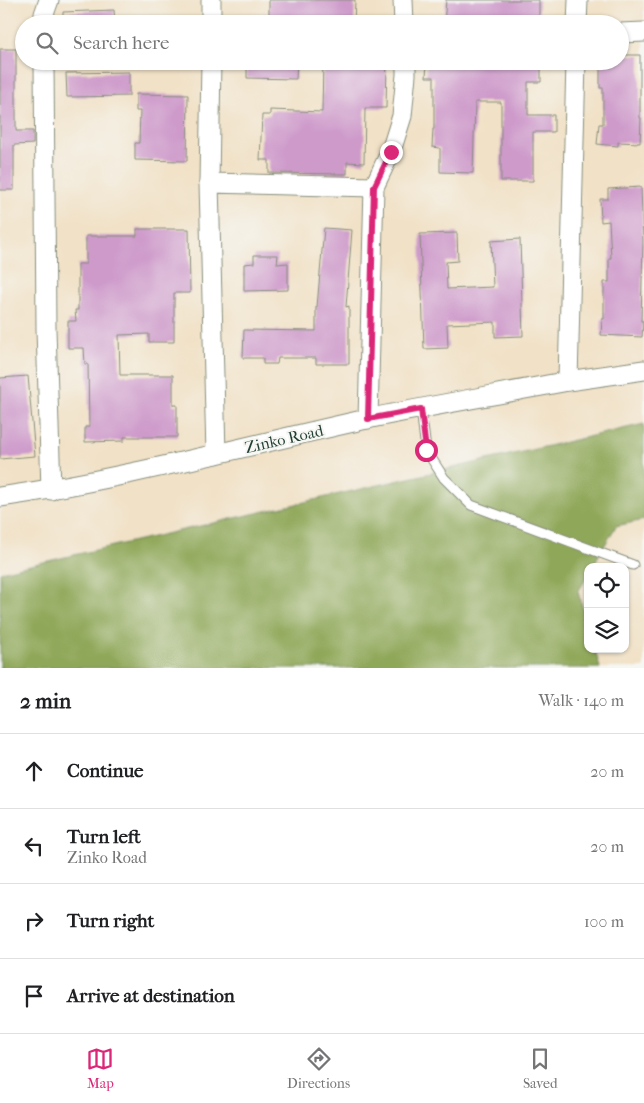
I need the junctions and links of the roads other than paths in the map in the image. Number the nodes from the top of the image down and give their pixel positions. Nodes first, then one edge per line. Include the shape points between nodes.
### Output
1 (49, 0) edge
2 (211, 0) edge
3 (403, 0) edge
4 (578, 0) edge
5 (44, 15) edge
6 (211, 15) edge
7 (404, 15) edge
8 (577, 15) edge
9 (644, 32) edge
10 (629, 33) edge
11 (44, 70) edge
12 (211, 70) edge
13 (406, 70) edge
14 (576, 70) edge
15 (210, 183) junction
16 (374, 187) junction
17 (644, 370) edge
18 (568, 381) junction
19 (421, 409) junction
20 (368, 419) junction
21 (216, 454) junction
22 (51, 490) junction
23 (0, 497) edge
24 (633, 565) dead end

1 - 5 street
2 - 6 street
3 - 7 street
4 - 8 street
9 - 10 street
11 - 22 street
12 - 15 street
13 - 16 street via 402,116 391,152
14 - 18 street
15 - 16 street
15 - 21 street
16 - 20 street
17 - 18 street, Zinko Road
18 - 19 street, Zinko Road
19 - 20 street, Zinko Road
19 - 24 lane via 426,450 444,478 471,504
20 - 21 street, Zinko Road
21 - 22 street, Zinko Road
22 - 23 street, Zinko Road

